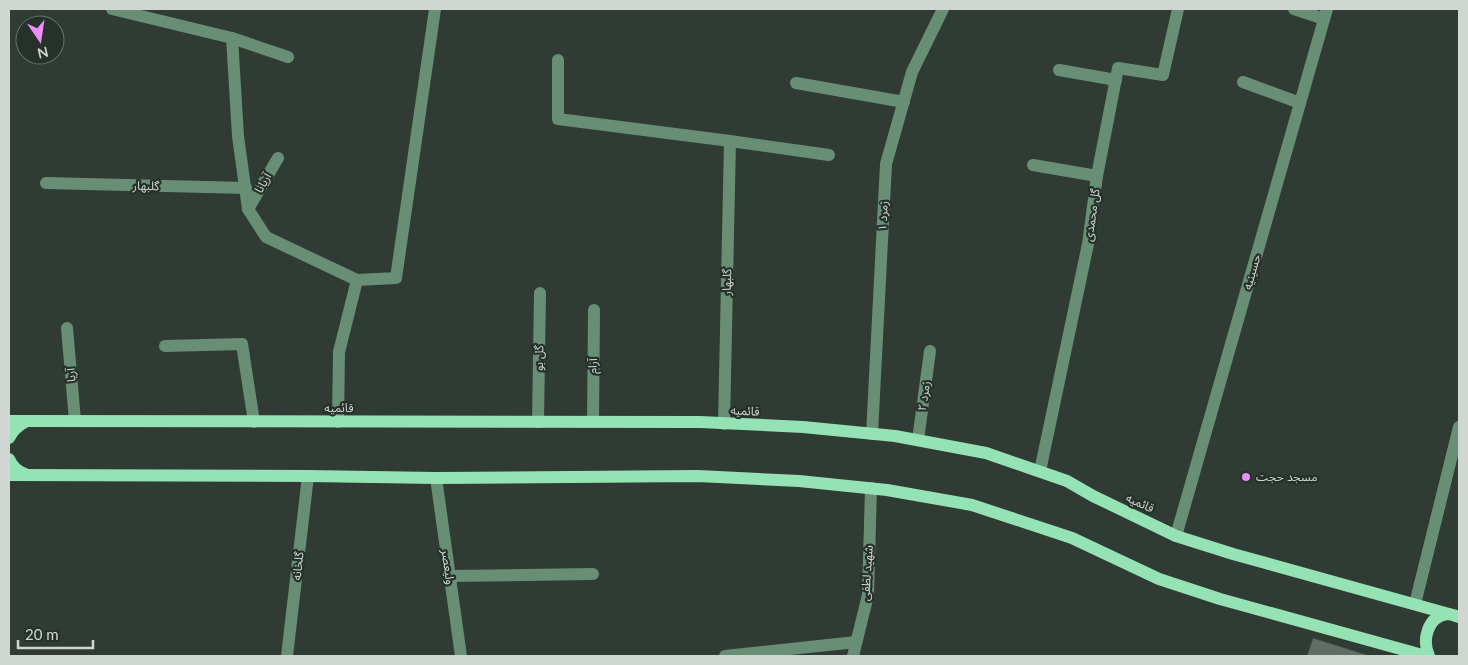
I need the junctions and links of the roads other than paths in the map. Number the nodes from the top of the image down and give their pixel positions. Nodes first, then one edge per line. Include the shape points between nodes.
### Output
1 (112, 9) edge
2 (435, 9) edge
3 (943, 9) edge
4 (1178, 9) edge
5 (1294, 9) edge
6 (1326, 14) edge
7 (232, 38) junction
8 (288, 56) dead end
9 (558, 60) dead end
10 (1059, 70) dead end
11 (1116, 80) junction
12 (1243, 82) dead end
13 (796, 83) dead end
14 (904, 102) junction
15 (1300, 103) junction
16 (730, 141) junction
17 (829, 155) dead end
18 (278, 158) dead end
19 (1033, 165) dead end
20 (1097, 176) junction
21 (46, 183) dead end
22 (246, 188) junction
23 (248, 209) junction
24 (357, 280) junction
25 (540, 294) dead end
26 (594, 310) dead end
27 (67, 328) dead end
28 (165, 346) dead end
29 (930, 351) dead end
30 (9, 421) edge
31 (27, 421) junction
32 (75, 422) junction
33 (254, 422) junction
34 (338, 422) junction
35 (538, 422) junction
36 (593, 422) junction
37 (724, 424) junction
38 (1459, 427) edge
39 (872, 434) junction
40 (9, 438) edge
41 (918, 440) junction
42 (9, 459) edge
43 (1040, 471) junction
44 (9, 476) edge
45 (27, 476) junction
46 (308, 476) junction
47 (436, 478) junction
48 (871, 488) junction
49 (1176, 536) junction
50 (592, 574) dead end
51 (450, 576) junction
52 (1415, 604) junction
53 (1454, 615) edge
54 (856, 642) junction
55 (287, 656) edge
56 (461, 656) edge
57 (725, 656) edge
58 (853, 656) edge
59 (1427, 656) edge

1 - 7 street
2 - 24 street via 396,278
3 - 14 street, زمرد ۱ via 912,72
4 - 11 street via 1163,75 1118,68
5 - 6 street
6 - 15 street, حسینیه
7 - 8 street
7 - 22 street via 238,136
9 - 16 street via 558,119
10 - 11 street
11 - 20 street, گل محمدی
12 - 15 street
13 - 14 street
14 - 39 street, زمرد ۱ via 886,164
15 - 49 street, حسینیه
16 - 17 street
16 - 37 street, گلبهار
18 - 23 street, آریانا
19 - 20 street
20 - 43 street, گل محمدی via 1088,244
21 - 22 street, گلبهار
22 - 23 street
23 - 24 street via 266,237
24 - 34 street via 339,352
25 - 35 street, گل بو
26 - 36 street, آرام
27 - 32 street, آریا
28 - 33 street via 242,344
29 - 41 street, زمرد ۲
30 - 31 main road, قائمیه
31 - 32 main road, قائمیه
31 - 40 main road via 19,425
32 - 33 main road, قائمیه
33 - 34 main road, قائمیه
34 - 35 main road, قائمیه
35 - 36 main road, قائمیه
36 - 37 main road, قائمیه
37 - 39 main road, قائمیه
38 - 52 street
39 - 41 main road, قائمیه
41 - 43 main road, قائمیه via 986,453
42 - 45 main road via 18,472
43 - 49 main road, قائمیه via 1067,481
44 - 45 main road, قائمیه
45 - 46 main road, قائمیه
46 - 47 main road, قائمیه
46 - 55 street, گلخانه
47 - 48 main road, قائمیه via 698,476
47 - 51 street, ولیعصر
48 - 54 street, شهید لطفی via 868,595
48 - 59 main road, قائمیه via 972,505 1072,538 1159,579
49 - 52 main road, قائمیه
50 - 51 street
51 - 56 street, ولیعصر
52 - 53 main road, قائمیه
53 - 59 main road, قائمیه via 1440,617 1427,630
54 - 57 street
54 - 58 street, شهید لطفی

